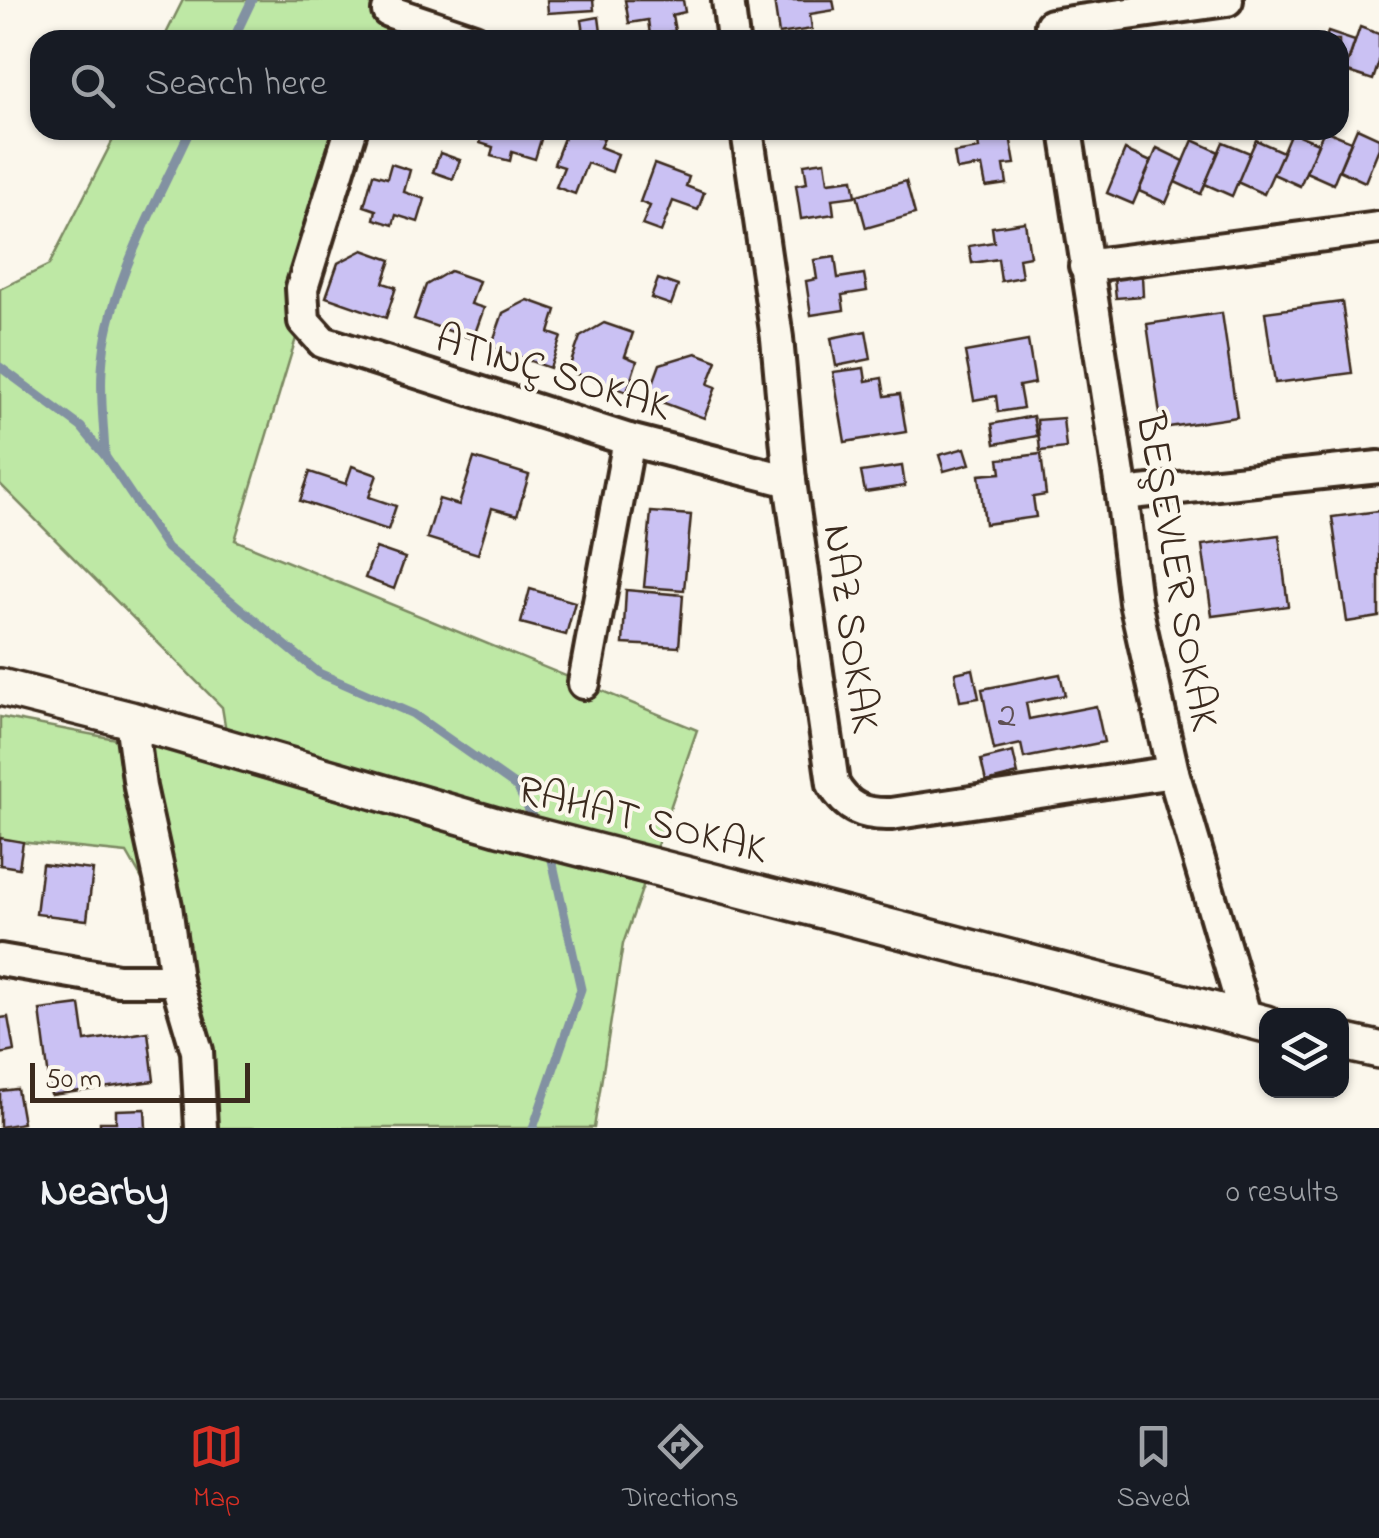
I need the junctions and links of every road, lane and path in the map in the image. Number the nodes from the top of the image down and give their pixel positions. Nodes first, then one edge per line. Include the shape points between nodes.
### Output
1 (728, 0) edge
2 (1227, 0) edge
3 (386, 17) edge
4 (1051, 22) edge
5 (436, 30) edge
6 (732, 30) edge
7 (348, 140) edge
8 (745, 140) edge
9 (1067, 140) edge
10 (1379, 228) edge
11 (1086, 266) junction
12 (629, 440) junction
13 (1379, 467) edge
14 (790, 480) junction
15 (1122, 494) junction
16 (584, 682) dead end
17 (0, 687) edge
18 (131, 720) junction
19 (1173, 772) junction
20 (0, 960) edge
21 (176, 980) junction
22 (1256, 1022) edge
23 (1349, 1044) edge
24 (1379, 1050) edge
25 (201, 1128) edge

1 - 6 street
2 - 4 street
3 - 5 street
7 - 12 street via 302,288 304,320 323,342
8 - 14 street, NAZ SOKAK via 777,338
9 - 11 street, BEŞEVLER SOKAK
10 - 11 street
11 - 15 street, BEŞEVLER SOKAK
12 - 14 street
12 - 16 street
13 - 15 street
14 - 19 street, NAZ SOKAK via 833,784 842,800 857,810 890,814
15 - 19 street, BEŞEVLER SOKAK via 1135,602
17 - 18 street, RAHAT SOKAK
18 - 21 street
18 - 22 street, RAHAT SOKAK via 499,828
19 - 22 street, BEŞEVLER SOKAK
20 - 21 street via 118,980
21 - 25 street via 197,1052
23 - 24 street

